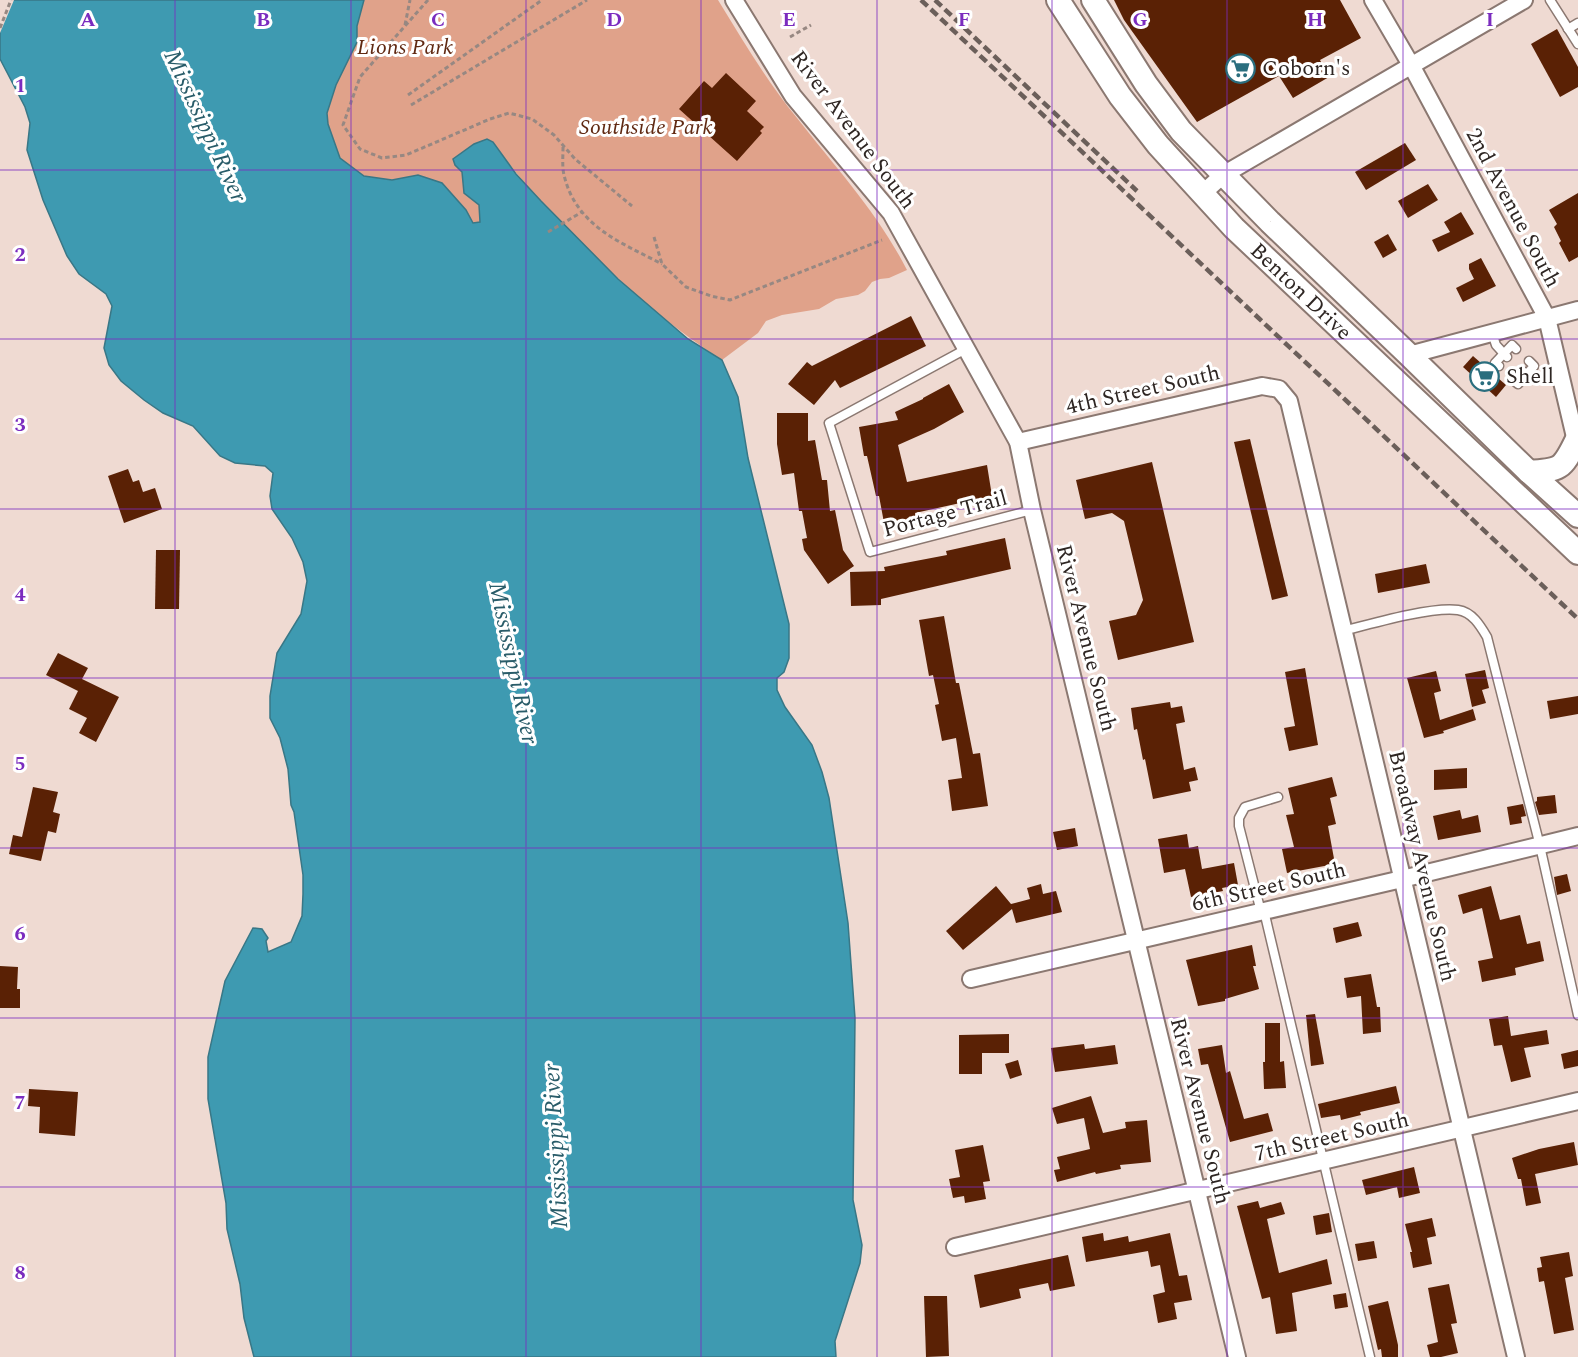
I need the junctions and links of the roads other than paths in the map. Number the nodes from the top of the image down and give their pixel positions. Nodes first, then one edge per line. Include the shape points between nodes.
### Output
1 (734, 0) edge
2 (1058, 0) edge
3 (1093, 0) edge
4 (1373, 0) edge
5 (1524, 0) edge
6 (1550, 0) edge
7 (1578, 23) edge
8 (1568, 28) junction
9 (1578, 44) edge
10 (1411, 65) junction
11 (1222, 175) junction
12 (1203, 193) junction
13 (1578, 310) edge
14 (1547, 318) junction
15 (1492, 333) junction
16 (966, 349) junction
17 (1516, 349) dead end
18 (1409, 355) junction
19 (1506, 356) junction
20 (1529, 361) dead end
21 (1499, 366) dead end
22 (1523, 372) junction
23 (1561, 377) junction
24 (1512, 379) dead end
25 (1279, 389) joint
26 (1018, 442) junction
27 (1577, 446) edge
28 (1529, 472) junction
29 (1032, 510) junction
30 (1578, 516) edge
31 (1578, 553) edge
32 (1343, 631) junction
33 (1278, 797) dead end
34 (1578, 836) edge
35 (1540, 846) junction
36 (1402, 879) junction
37 (1262, 912) junction
38 (1136, 941) junction
39 (971, 979) dead end
40 (1578, 1014) edge
41 (1578, 1101) edge
42 (1461, 1129) junction
43 (1324, 1162) junction
44 (1197, 1191) junction
45 (955, 1247) dead end
46 (1237, 1357) edge
47 (1370, 1357) edge
48 (1516, 1357) edge

1 - 16 street, River Avenue South via 793,96 891,213
2 - 12 main road, Benton Drive via 1120,96
3 - 11 main road, Benton Drive via 1160,103
4 - 10 street, 2nd Avenue South
5 - 10 street
6 - 8 lane
7 - 8 lane
8 - 9 lane
10 - 11 street
10 - 14 street, 2nd Avenue South
11 - 12 street
11 - 18 main road, Benton Drive
12 - 31 main road, Benton Drive via 1265,258
13 - 14 street
14 - 15 street
14 - 23 street, 2nd Avenue South
15 - 18 street
15 - 19 lane
16 - 26 street, River Avenue South
16 - 29 lane, Portage Trail via 829,423 870,552
17 - 19 lane via 1512,345
18 - 28 main road, Benton Drive
19 - 21 lane via 1495,363
20 - 22 lane via 1534,366
22 - 23 lane via 1543,381
22 - 24 lane via 1518,384
23 - 27 street, 2nd Avenue South
25 - 26 street, 4th Street South via 1262,386
25 - 32 street, Broadway Avenue South via 1289,401
26 - 29 street, River Avenue South
27 - 28 main road via 1560,467
28 - 30 main road, Benton Drive
29 - 38 street, River Avenue South
32 - 35 lane via 1434,610 1459,610 1477,620 1487,637
32 - 36 street, Broadway Avenue South
33 - 37 lane via 1245,807 1239,818
34 - 35 street, 6th Street South
35 - 36 street, 6th Street South
35 - 40 lane
36 - 37 street, 6th Street South
36 - 42 street, Broadway Avenue South
37 - 38 street, 6th Street South
37 - 43 lane
38 - 39 street, 6th Street South
38 - 44 street, River Avenue South
41 - 42 street, 7th Street South
42 - 43 street, 7th Street South
42 - 48 street, Broadway Avenue South
43 - 44 street, 7th Street South
43 - 47 lane
44 - 45 street, 7th Street South
44 - 46 street, River Avenue South

